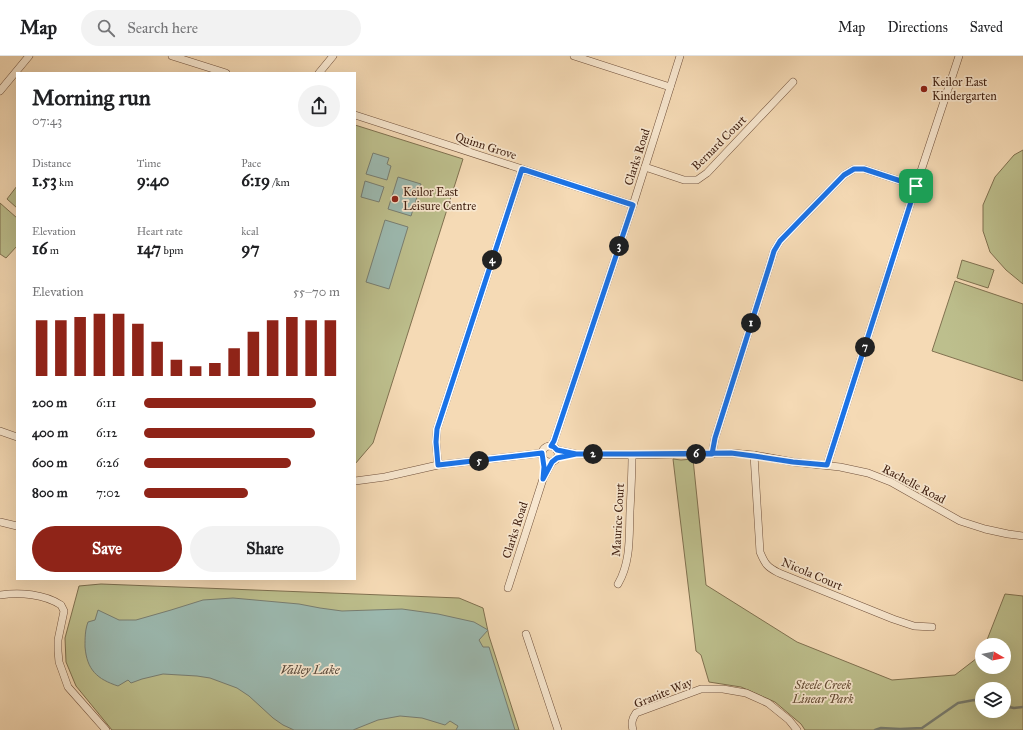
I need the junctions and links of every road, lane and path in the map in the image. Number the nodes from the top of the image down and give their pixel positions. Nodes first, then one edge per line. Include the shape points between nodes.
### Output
1 (29, 56) edge
2 (333, 56) edge
3 (574, 56) edge
4 (680, 56) edge
5 (959, 56) edge
6 (177, 57) edge
7 (223, 72) edge
8 (320, 72) edge
9 (793, 82) dead end
10 (670, 87) junction
11 (0, 91) edge
12 (356, 115) edge
13 (645, 167) junction
14 (522, 169) junction
15 (916, 186) junction
16 (633, 205) junction
17 (0, 431) edge
18 (16, 437) edge
19 (554, 448) junction
20 (576, 454) junction
21 (632, 454) junction
22 (712, 454) junction
23 (543, 456) junction
24 (754, 456) junction
25 (555, 460) junction
26 (438, 465) junction
27 (827, 465) junction
28 (543, 479) junction
29 (356, 481) edge
30 (0, 522) edge
31 (16, 526) edge
32 (1023, 536) edge
33 (618, 584) dead end
34 (508, 588) dead end
35 (0, 595) edge
36 (932, 628) dead end
37 (526, 634) dead end
38 (106, 730) edge
39 (558, 730) edge
40 (633, 730) edge
41 (797, 730) edge

1 - 11 street
2 - 8 street
3 - 10 street
4 - 10 street, Clarks Road
5 - 15 street
6 - 7 street
9 - 13 street, Bernard Court via 707,173 697,180 684,180
10 - 13 street, Clarks Road
12 - 14 street, Quinn Grove
13 - 16 street, Clarks Road
14 - 16 street, Quinn Grove
14 - 26 street via 437,429
15 - 22 street via 864,169 854,169 844,175 780,241 774,251
15 - 27 street
16 - 19 street, Clarks Road via 554,441
17 - 18 street
19 - 20 street, Rachelle Road
19 - 23 street via 549,446 544,449
19 - 25 street via 558,454
20 - 21 street, Rachelle Road
20 - 25 street, Rachelle Road
21 - 22 street, Rachelle Road
21 - 33 street, Maurice Court via 627,564
22 - 24 street, Rachelle Road
23 - 25 street via 547,461
23 - 26 street
23 - 28 street, Clarks Road
24 - 27 street, Rachelle Road
24 - 36 street, Nicola Court via 760,552 770,568 893,619 914,626
25 - 28 street, Clarks Road
26 - 29 street
27 - 32 street, Rachelle Road via 868,473 891,482 960,521 984,529
28 - 34 street, Clarks Road
30 - 31 street
35 - 38 street via 24,594 47,598 61,604 64,611 58,640 59,662 68,686
37 - 39 street
40 - 41 street, Granite Way via 632,719 636,713 701,689 723,689 746,693 768,703

